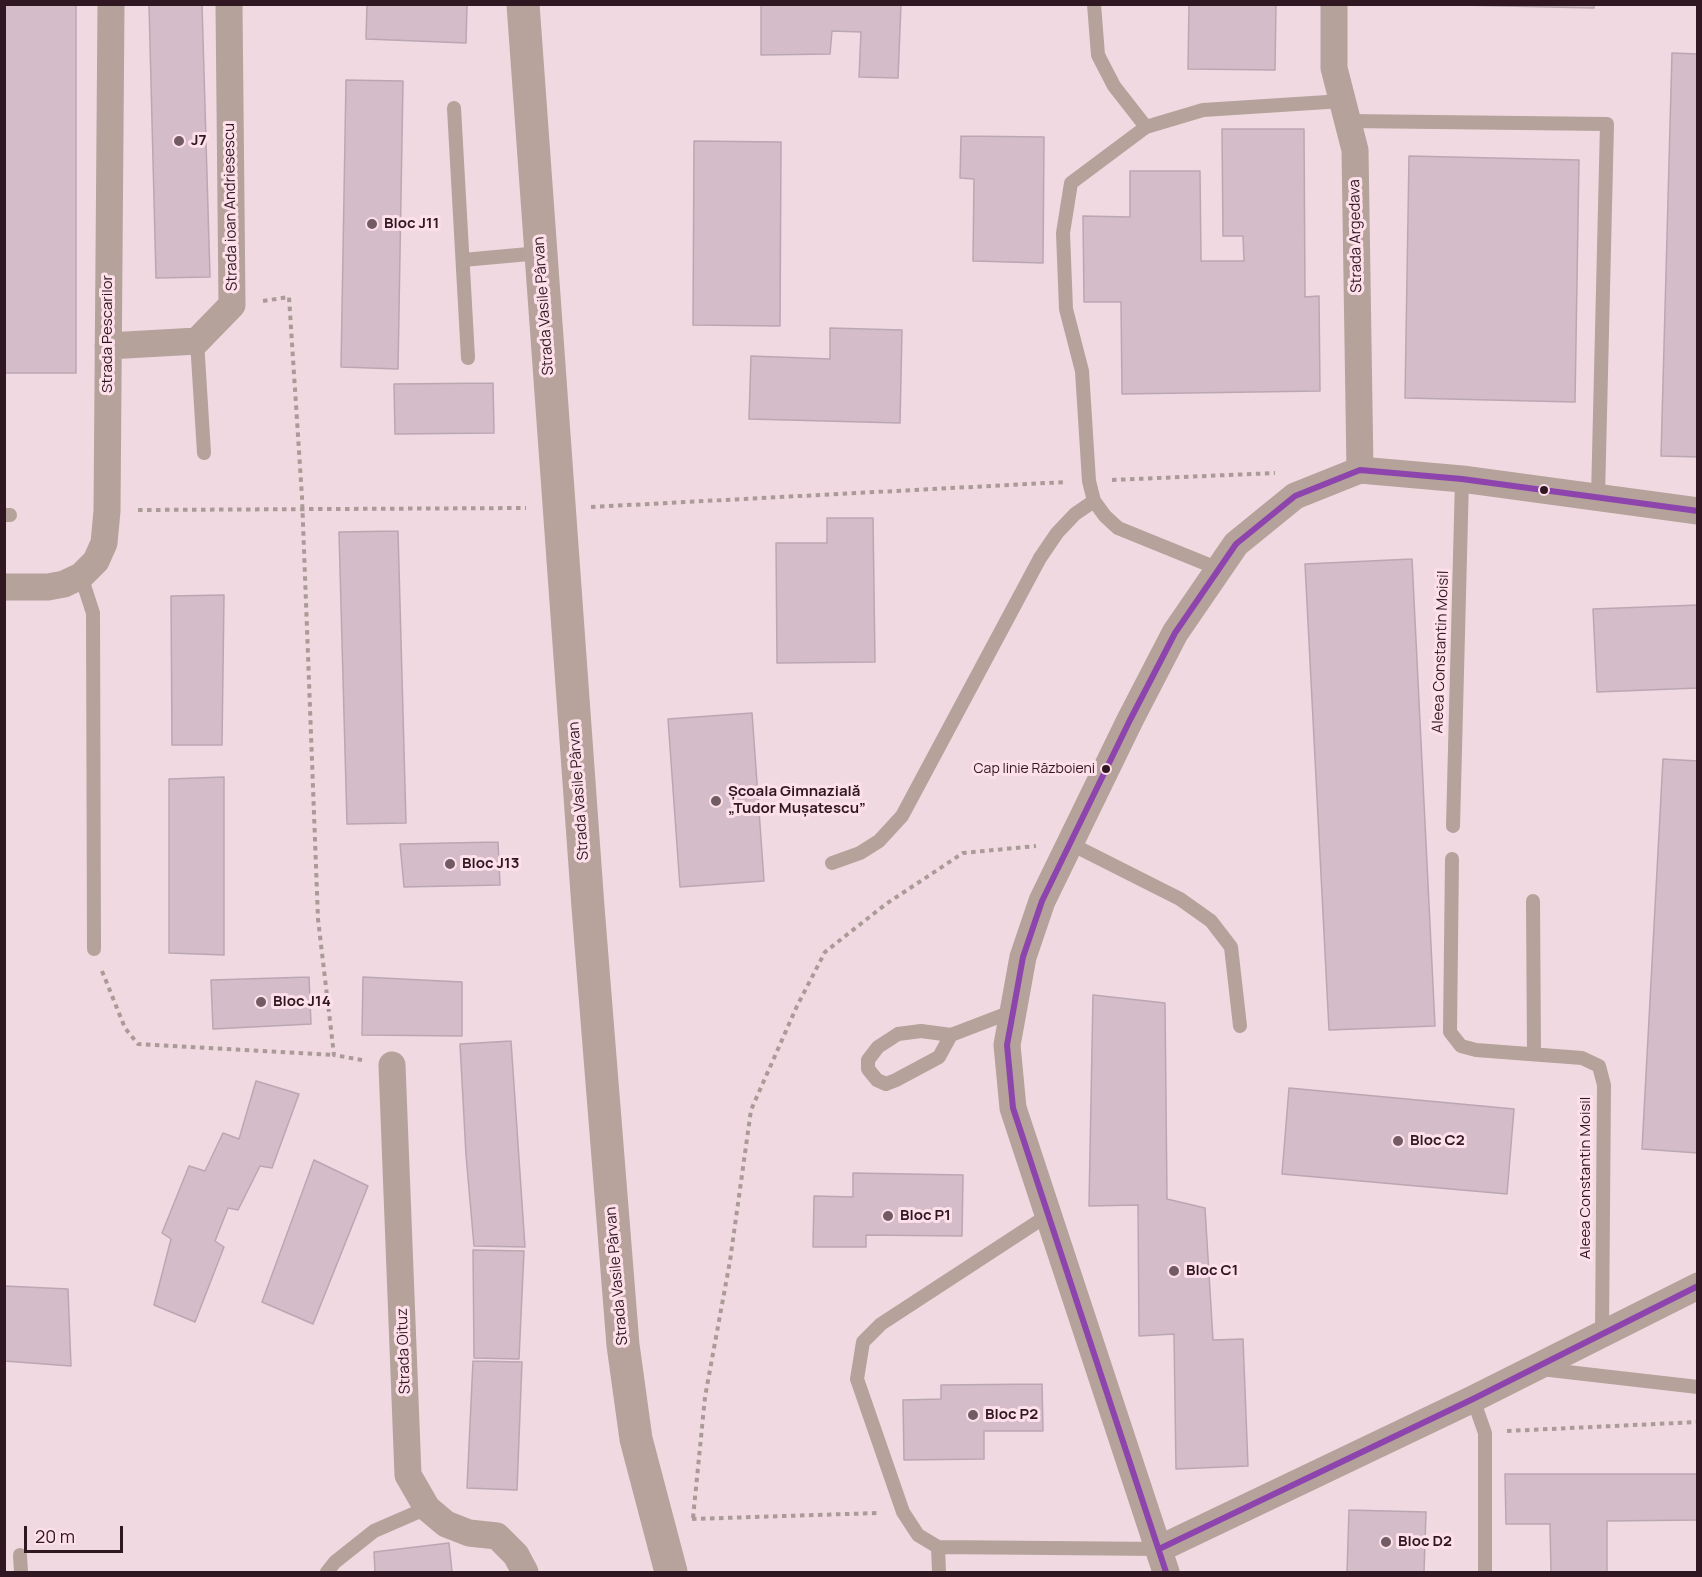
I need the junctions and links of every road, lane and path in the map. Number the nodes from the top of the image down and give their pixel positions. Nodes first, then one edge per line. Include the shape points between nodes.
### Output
1 (111, 4) edge
2 (229, 4) edge
3 (523, 4) edge
4 (1094, 4) edge
5 (1334, 4) edge
6 (453, 108) dead end
7 (1345, 111) junction
8 (1146, 127) junction
9 (540, 253) junction
10 (462, 260) junction
11 (289, 297) dead end
12 (197, 341) junction
13 (108, 346) junction
14 (468, 358) dead end
15 (204, 453) dead end
16 (1360, 470) junction
17 (1280, 473) dead end
18 (1462, 479) junction
19 (1089, 481) junction
20 (1598, 497) junction
21 (1094, 501) junction
22 (302, 508) junction
23 (559, 508) junction
24 (107, 511) junction
25 (1698, 511) edge
26 (1219, 569) junction
27 (81, 576) junction
28 (4, 587) edge
29 (1453, 826) dead end
30 (1070, 843) junction
31 (1452, 859) dead end
32 (832, 863) dead end
33 (1533, 901) dead end
34 (94, 949) joint
35 (1011, 1012) junction
36 (1240, 1026) dead end
37 (951, 1035) junction
38 (1534, 1054) junction
39 (334, 1055) junction
40 (393, 1065) joint
41 (1048, 1215) junction
42 (1698, 1286) edge
43 (1602, 1334) junction
44 (1533, 1368) junction
45 (1698, 1387) edge
46 (1473, 1399) junction
47 (1698, 1422) edge
48 (1485, 1433) junction
49 (427, 1508) junction
50 (903, 1512) junction
51 (692, 1519) junction
52 (660, 1538) junction
53 (938, 1547) junction
54 (20, 1555) dead end
55 (1162, 1561) edge
56 (21, 1572) edge
57 (327, 1572) edge
58 (525, 1572) edge
59 (671, 1572) edge
60 (939, 1572) edge
61 (1485, 1572) edge

1 - 13 street, Strada Pescarilor
2 - 12 street, Strada ioan Andriesescu via 232,305
3 - 9 main road, Strada Vasile Pârvan
4 - 8 lane via 1098,55 1114,86
5 - 7 street, Strada Argedava via 1334,68
6 - 10 lane
7 - 8 lane via 1203,110
7 - 16 street, Strada Argedava via 1355,150
7 - 20 lane via 1607,124
8 - 19 lane via 1071,183 1065,216 1065,309 1082,371
9 - 10 lane
9 - 23 main road, Strada Vasile Pârvan
10 - 14 lane
11 - 22 path
12 - 13 street
12 - 15 lane
13 - 24 street, Strada Pescarilor
16 - 18 street
16 - 26 street via 1295,496 1236,544
17 - 19 path
18 - 20 street
18 - 29 lane, Aleea Constantin Moisil
19 - 21 lane
19 - 23 path
20 - 25 street
21 - 26 lane via 1119,528
21 - 32 lane via 1075,514 1040,558 902,816 879,841
22 - 23 path
22 - 24 path
22 - 39 path via 318,919
23 - 52 main road, Strada Vasile Pârvan via 623,1345 636,1439
24 - 27 street, Strada Pescarilor via 104,543 96,561
26 - 30 street via 1175,633
27 - 28 street via 48,587
27 - 34 lane via 93,613
30 - 35 street via 1042,901 1023,957
30 - 36 lane via 1180,899 1211,921 1231,947
30 - 51 path via 963,853 886,904 825,952 751,1110 730,1261 705,1397
31 - 38 lane, Aleea Constantin Moisil via 1450,1032 1461,1046
33 - 38 lane
34 - 39 path via 125,1028 138,1044
35 - 37 lane
35 - 41 street via 1007,1045 1013,1108
37 - 37 lane via 921,1031 898,1034 878,1047 868,1060 868,1069 886,1084 896,1080 939,1057
38 - 43 lane, Aleea Constantin Moisil via 1582,1058 1599,1066 1604,1085
39 - 40 path
40 - 49 street, Strada Oituz via 408,1475
41 - 50 lane via 881,1324 863,1342 857,1379
41 - 55 street
42 - 43 street
43 - 44 street
44 - 45 lane
44 - 46 street
46 - 48 lane
46 - 55 street
47 - 48 path
48 - 61 lane
49 - 57 lane via 374,1531
49 - 58 street, Strada Oituz via 446,1524 469,1533 497,1536 516,1555
50 - 51 path
50 - 53 lane via 918,1534
51 - 52 path
52 - 59 main road, Strada Vasile Pârvan
53 - 55 lane
53 - 60 lane
54 - 56 lane

